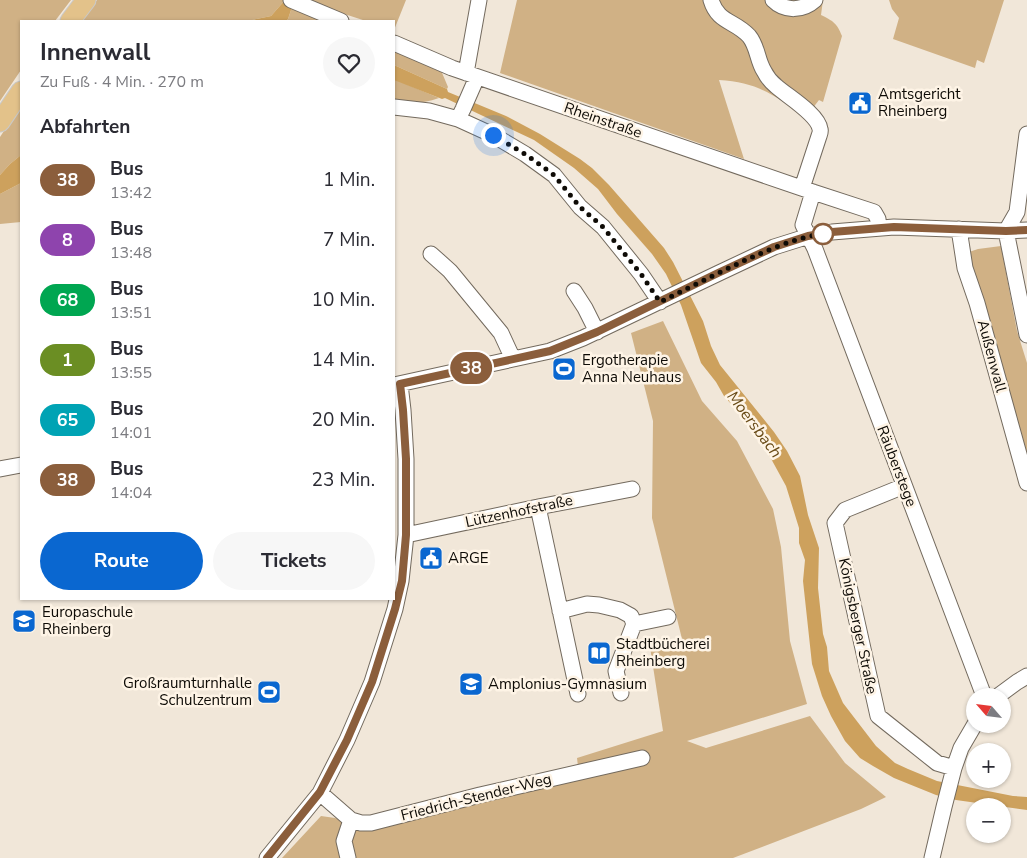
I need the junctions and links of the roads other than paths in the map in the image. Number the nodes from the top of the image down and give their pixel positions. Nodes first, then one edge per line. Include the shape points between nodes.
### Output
1 (86, 0) edge
2 (479, 0) edge
3 (711, 0) edge
4 (773, 0) edge
5 (815, 0) edge
6 (296, 2) edge
7 (71, 20) edge
8 (339, 20) edge
9 (395, 44) edge
10 (471, 75) junction
11 (20, 92) edge
12 (395, 107) edge
13 (463, 108) junction
14 (0, 122) edge
15 (1027, 134) edge
16 (808, 190) junction
17 (879, 228) junction
18 (959, 229) junction
19 (1027, 230) edge
20 (1006, 231) junction
21 (808, 236) junction
22 (431, 254) dead end
23 (574, 292) dead end
24 (663, 300) junction
25 (597, 332) junction
26 (1027, 335) edge
27 (513, 359) junction
28 (397, 384) edge
29 (1024, 462) edge
30 (20, 465) edge
31 (0, 469) edge
32 (1027, 483) edge
33 (904, 486) junction
34 (632, 489) dead end
35 (538, 507) junction
36 (406, 535) junction
37 (560, 611) junction
38 (668, 617) dead end
39 (634, 624) junction
40 (1027, 676) edge
41 (981, 688) edge
42 (1009, 688) edge
43 (621, 693) dead end
44 (578, 694) dead end
45 (970, 733) edge
46 (642, 758) dead end
47 (953, 773) junction
48 (320, 792) junction
49 (351, 820) junction
50 (267, 858) edge
51 (348, 858) edge
52 (932, 858) edge

1 - 7 main road
2 - 10 street
3 - 16 street via 720,17 750,38 768,78 819,124 821,130
4 - 5 street via 785,8 794,9
6 - 8 street
9 - 10 street, Rheinstraße
10 - 13 street
10 - 16 street, Rheinstraße via 577,119
11 - 14 main road
12 - 13 street via 429,111
13 - 24 street via 493,135 554,175 580,207 603,227
15 - 20 street via 1017,212
16 - 17 street, Rheinstraße via 874,212
16 - 21 street via 803,225
17 - 18 street
17 - 21 street
18 - 20 street
18 - 29 street, Außenwall via 965,268
19 - 20 street
20 - 26 street
21 - 24 street via 774,247
21 - 33 street, Räuberstege
22 - 27 street via 450,271 501,333
23 - 25 street
24 - 25 street
25 - 27 street via 550,351
27 - 28 street
28 - 36 street via 403,410 406,459
29 - 32 street, Außenwall
30 - 31 street
33 - 41 street, Räuberstege
33 - 47 street, Königsberger Straße via 845,510 835,523 878,716
34 - 35 street, Lützenhofstraße
35 - 36 street, Lützenhofstraße
35 - 37 street
36 - 48 street via 402,581 372,682
37 - 39 street via 587,604 599,605 626,613
37 - 44 street
38 - 39 street
39 - 43 street via 616,671
40 - 42 street
45 - 47 street
46 - 49 street, Friedrich-Stender-Weg via 371,823
47 - 52 street
48 - 49 street
48 - 50 street
49 - 51 street via 344,841

